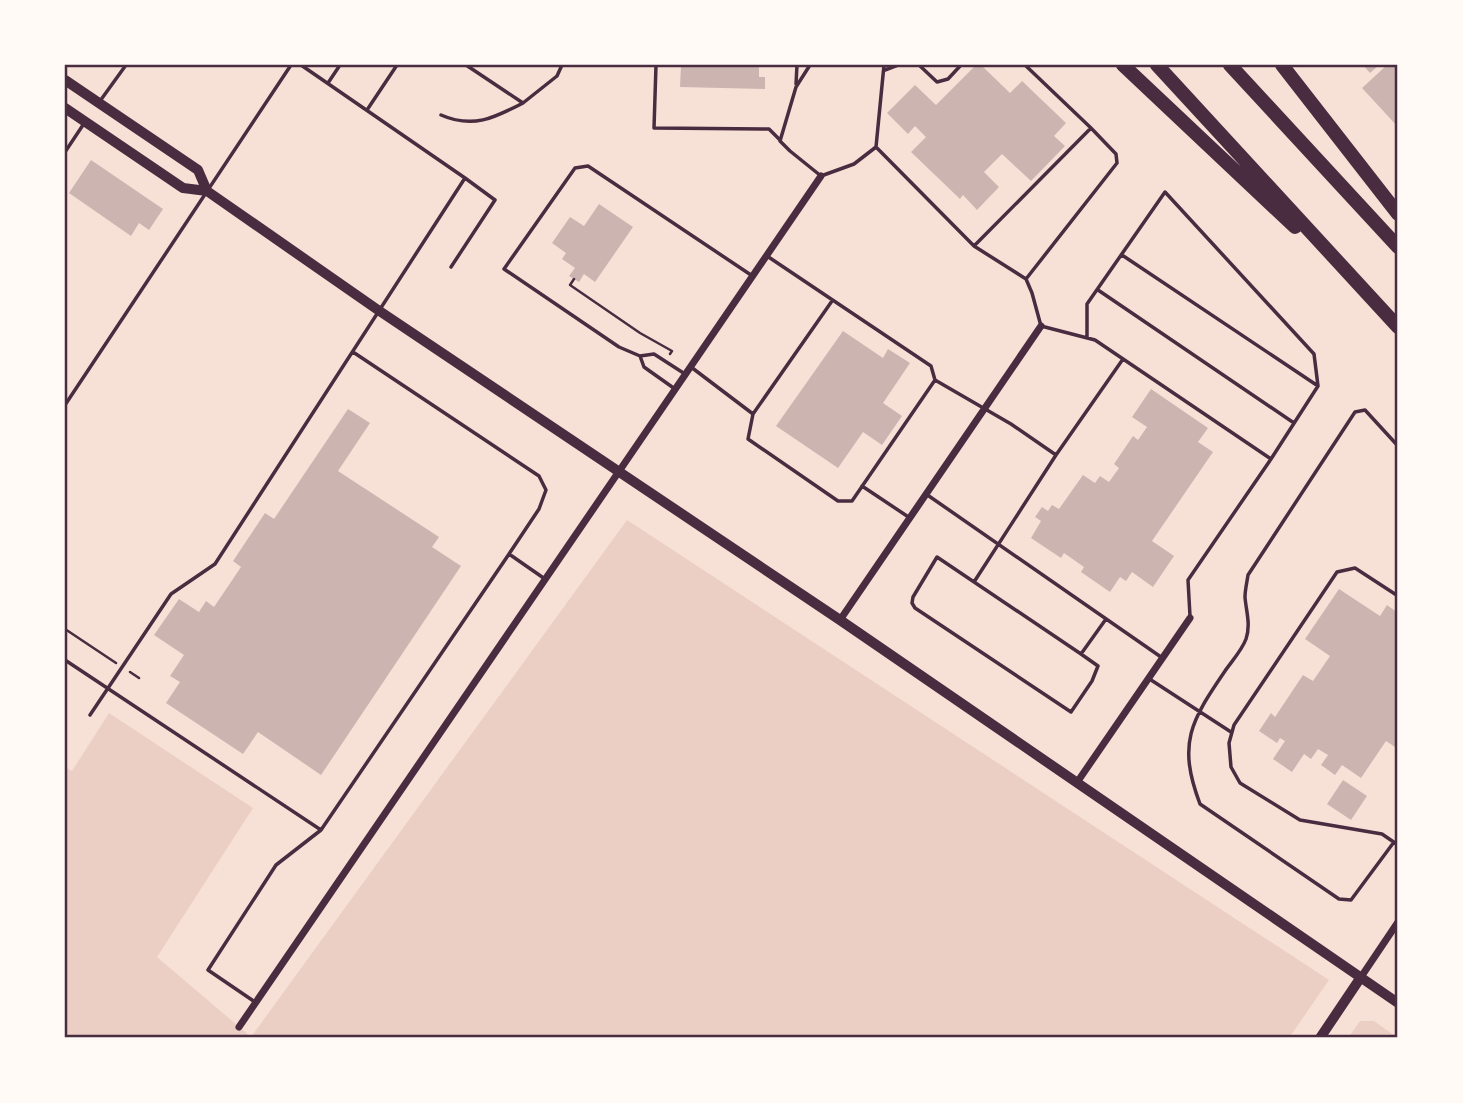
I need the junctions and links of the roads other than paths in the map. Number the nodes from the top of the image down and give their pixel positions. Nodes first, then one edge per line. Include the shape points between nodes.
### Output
1 (126, 65) edge
2 (291, 65) edge
3 (301, 65) edge
4 (340, 65) edge
5 (397, 65) edge
6 (466, 65) edge
7 (562, 65) edge
8 (656, 65) edge
9 (797, 65) edge
10 (810, 65) edge
11 (898, 65) edge
12 (919, 65) edge
13 (961, 65) edge
14 (1026, 65) edge
15 (1123, 65) edge
16 (1157, 65) edge
17 (1230, 65) edge
18 (1282, 65) edge
19 (884, 67) edge
20 (65, 80) edge
21 (328, 83) junction
22 (796, 87) junction
23 (99, 103) junction
24 (523, 103) junction
25 (65, 108) edge
26 (367, 110) junction
27 (441, 115) dead end
28 (86, 122) junction
29 (1091, 128) junction
30 (780, 141) junction
31 (876, 147) junction
32 (65, 152) edge
33 (821, 176) junction
34 (465, 178) junction
35 (207, 191) junction
36 (1398, 214) edge
37 (974, 246) junction
38 (1398, 247) edge
39 (767, 255) junction
40 (1122, 255) junction
41 (451, 267) dead end
42 (752, 276) junction
43 (1026, 279) junction
44 (1098, 289) junction
45 (832, 301) junction
46 (1382, 309) junction
47 (378, 310) junction
48 (1041, 326) junction
49 (1398, 327) edge
50 (1087, 338) junction
51 (353, 352) junction
52 (640, 356) junction
53 (1123, 359) junction
54 (688, 371) junction
55 (935, 380) junction
56 (1318, 386) junction
57 (676, 389) junction
58 (65, 405) edge
59 (984, 410) junction
60 (753, 414) junction
61 (1294, 423) junction
62 (1398, 446) edge
63 (1056, 455) junction
64 (1271, 458) junction
65 (619, 472) junction
66 (862, 486) junction
67 (926, 494) junction
68 (910, 518) junction
69 (997, 544) junction
70 (509, 554) junction
71 (546, 579) junction
72 (974, 582) junction
73 (1398, 596) edge
74 (1190, 618) joint
75 (1106, 619) junction
76 (840, 620) junction
77 (1081, 654) junction
78 (1163, 658) junction
79 (65, 660) edge
80 (1149, 678) junction
81 (107, 689) junction
82 (1199, 711) junction
83 (90, 715) dead end
84 (1231, 732) junction
85 (1078, 781) junction
86 (321, 830) junction
87 (1396, 843) edge
88 (1398, 922) edge
89 (1361, 977) junction
90 (256, 1003) junction
91 (1398, 1003) edge
92 (239, 1027) dead end
93 (1320, 1038) edge

1 - 23 lane
2 - 35 lane
3 - 21 lane
4 - 21 lane
5 - 26 lane
6 - 24 lane
7 - 24 lane via 557,76
8 - 30 lane via 654,128 769,129
9 - 22 lane
10 - 22 lane
11 - 19 lane
12 - 13 lane via 943,82
14 - 29 lane
15 - 46 highway
16 - 46 highway
17 - 38 highway
18 - 36 highway
19 - 31 lane
20 - 23 street
21 - 26 lane
22 - 30 lane
23 - 35 street via 198,170
24 - 27 lane via 468,123
25 - 28 street
26 - 34 lane
28 - 32 lane
28 - 35 street via 183,188
29 - 37 lane
29 - 43 lane via 1116,154 1116,163
30 - 33 lane
31 - 33 lane via 854,164
31 - 37 lane
33 - 39 street
34 - 41 lane via 495,200
34 - 47 lane
35 - 47 street
35 - 58 lane
37 - 43 lane
39 - 42 street
39 - 45 lane
40 - 44 lane
40 - 56 lane
40 - 56 lane via 1165,192 1314,354
42 - 52 lane via 588,166 575,168 505,269 619,347
42 - 54 street
43 - 48 lane
44 - 50 lane via 1087,304
44 - 61 lane
45 - 55 lane via 931,366
45 - 60 lane
46 - 49 highway
47 - 51 lane
47 - 65 street
48 - 50 lane
48 - 59 street
50 - 53 lane
51 - 70 lane via 539,476 546,490 539,509
51 - 81 lane via 215,564 171,594
52 - 54 lane via 654,354
52 - 57 lane via 644,367
53 - 63 lane
53 - 64 lane
54 - 57 street
54 - 60 lane
55 - 59 lane
55 - 66 lane
56 - 61 lane
57 - 65 street
59 - 63 lane
59 - 67 street
60 - 66 lane via 748,439 838,501 852,501
61 - 64 lane
62 - 82 lane via 1365,410 1355,412 1248,575 1246,640
63 - 69 lane
64 - 74 lane via 1188,580
65 - 71 street
65 - 76 street
66 - 68 lane
67 - 68 street
67 - 69 lane
68 - 76 street
69 - 72 lane
69 - 75 lane
70 - 71 lane
70 - 86 lane
71 - 90 street
72 - 77 lane
72 - 77 lane via 937,557 912,603 1071,712 1098,666
73 - 84 lane via 1355,568 1337,572
74 - 78 street
75 - 77 lane
75 - 78 lane
76 - 85 street
78 - 80 street
79 - 81 lane
80 - 82 lane
80 - 85 street
81 - 83 lane
81 - 86 lane
82 - 84 lane
82 - 87 lane via 1188,753 1200,804 1339,899 1351,900
84 - 87 lane via 1231,768 1240,783 1300,820 1381,834
85 - 89 street
86 - 90 lane via 276,865 208,970
88 - 89 street
89 - 91 street
89 - 93 street
90 - 92 street

